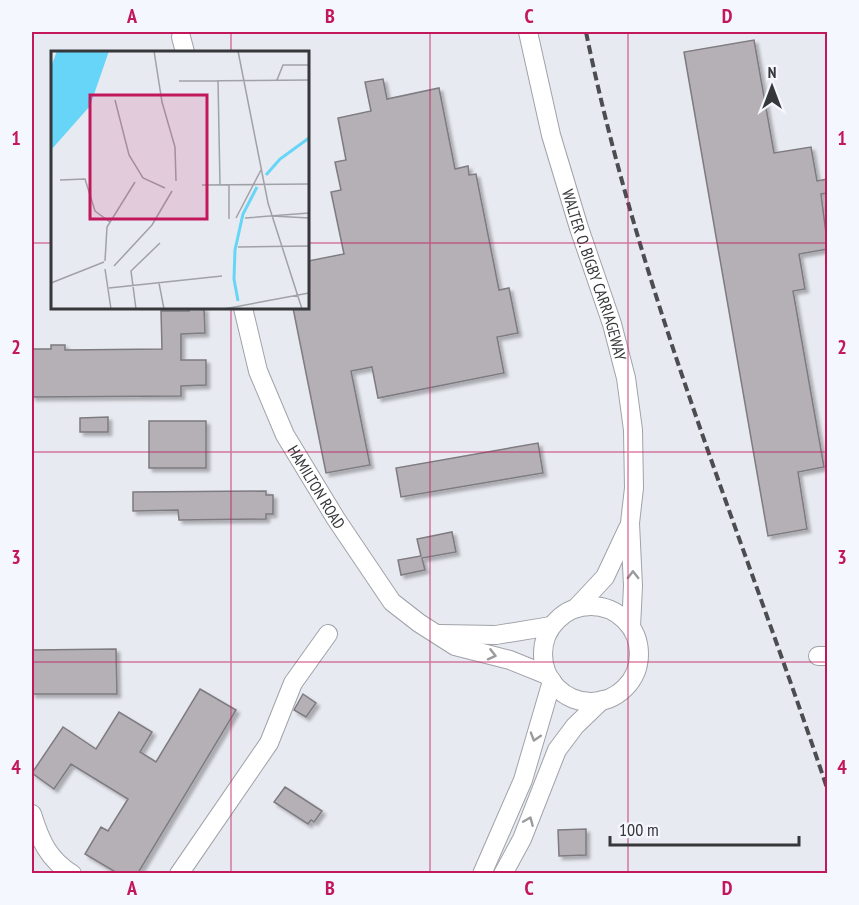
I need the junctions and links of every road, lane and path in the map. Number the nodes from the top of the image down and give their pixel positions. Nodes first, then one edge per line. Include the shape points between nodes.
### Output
1 (528, 32) edge
2 (243, 309) edge
3 (630, 523) junction
4 (576, 608) junction
5 (551, 626) junction
6 (631, 627) junction
7 (328, 634) dead end
8 (439, 634) junction
9 (549, 678) junction
10 (602, 700) junction
11 (32, 814) edge
12 (72, 873) edge
13 (179, 873) edge
14 (482, 873) edge
15 (503, 873) edge

1 - 3 street, WALTER O. BIGBY CARRIAGEWAY via 551,135 626,378 633,430
2 - 8 street, HAMILTON ROAD via 258,371 285,435 392,602
3 - 4 street, WALTER O. BIGBY CARRIAGEWAY via 604,577
6 -> 3 street, WALTER O. BIGBY CARRIAGEWAY
4 - 5 street
4 - 6 street via 607,608
5 - 8 street, HAMILTON ROAD via 495,635
5 - 9 street via 543,654
6 - 10 street via 638,641 636,671 628,684
7 - 13 street via 293,683 269,743
8 -> 9 street, HAMILTON ROAD via 455,646 510,660
9 - 10 street via 574,698
9 -> 14 street via 523,780
15 -> 10 street via 522,839 557,750
11 - 12 street via 41,844 61,867

